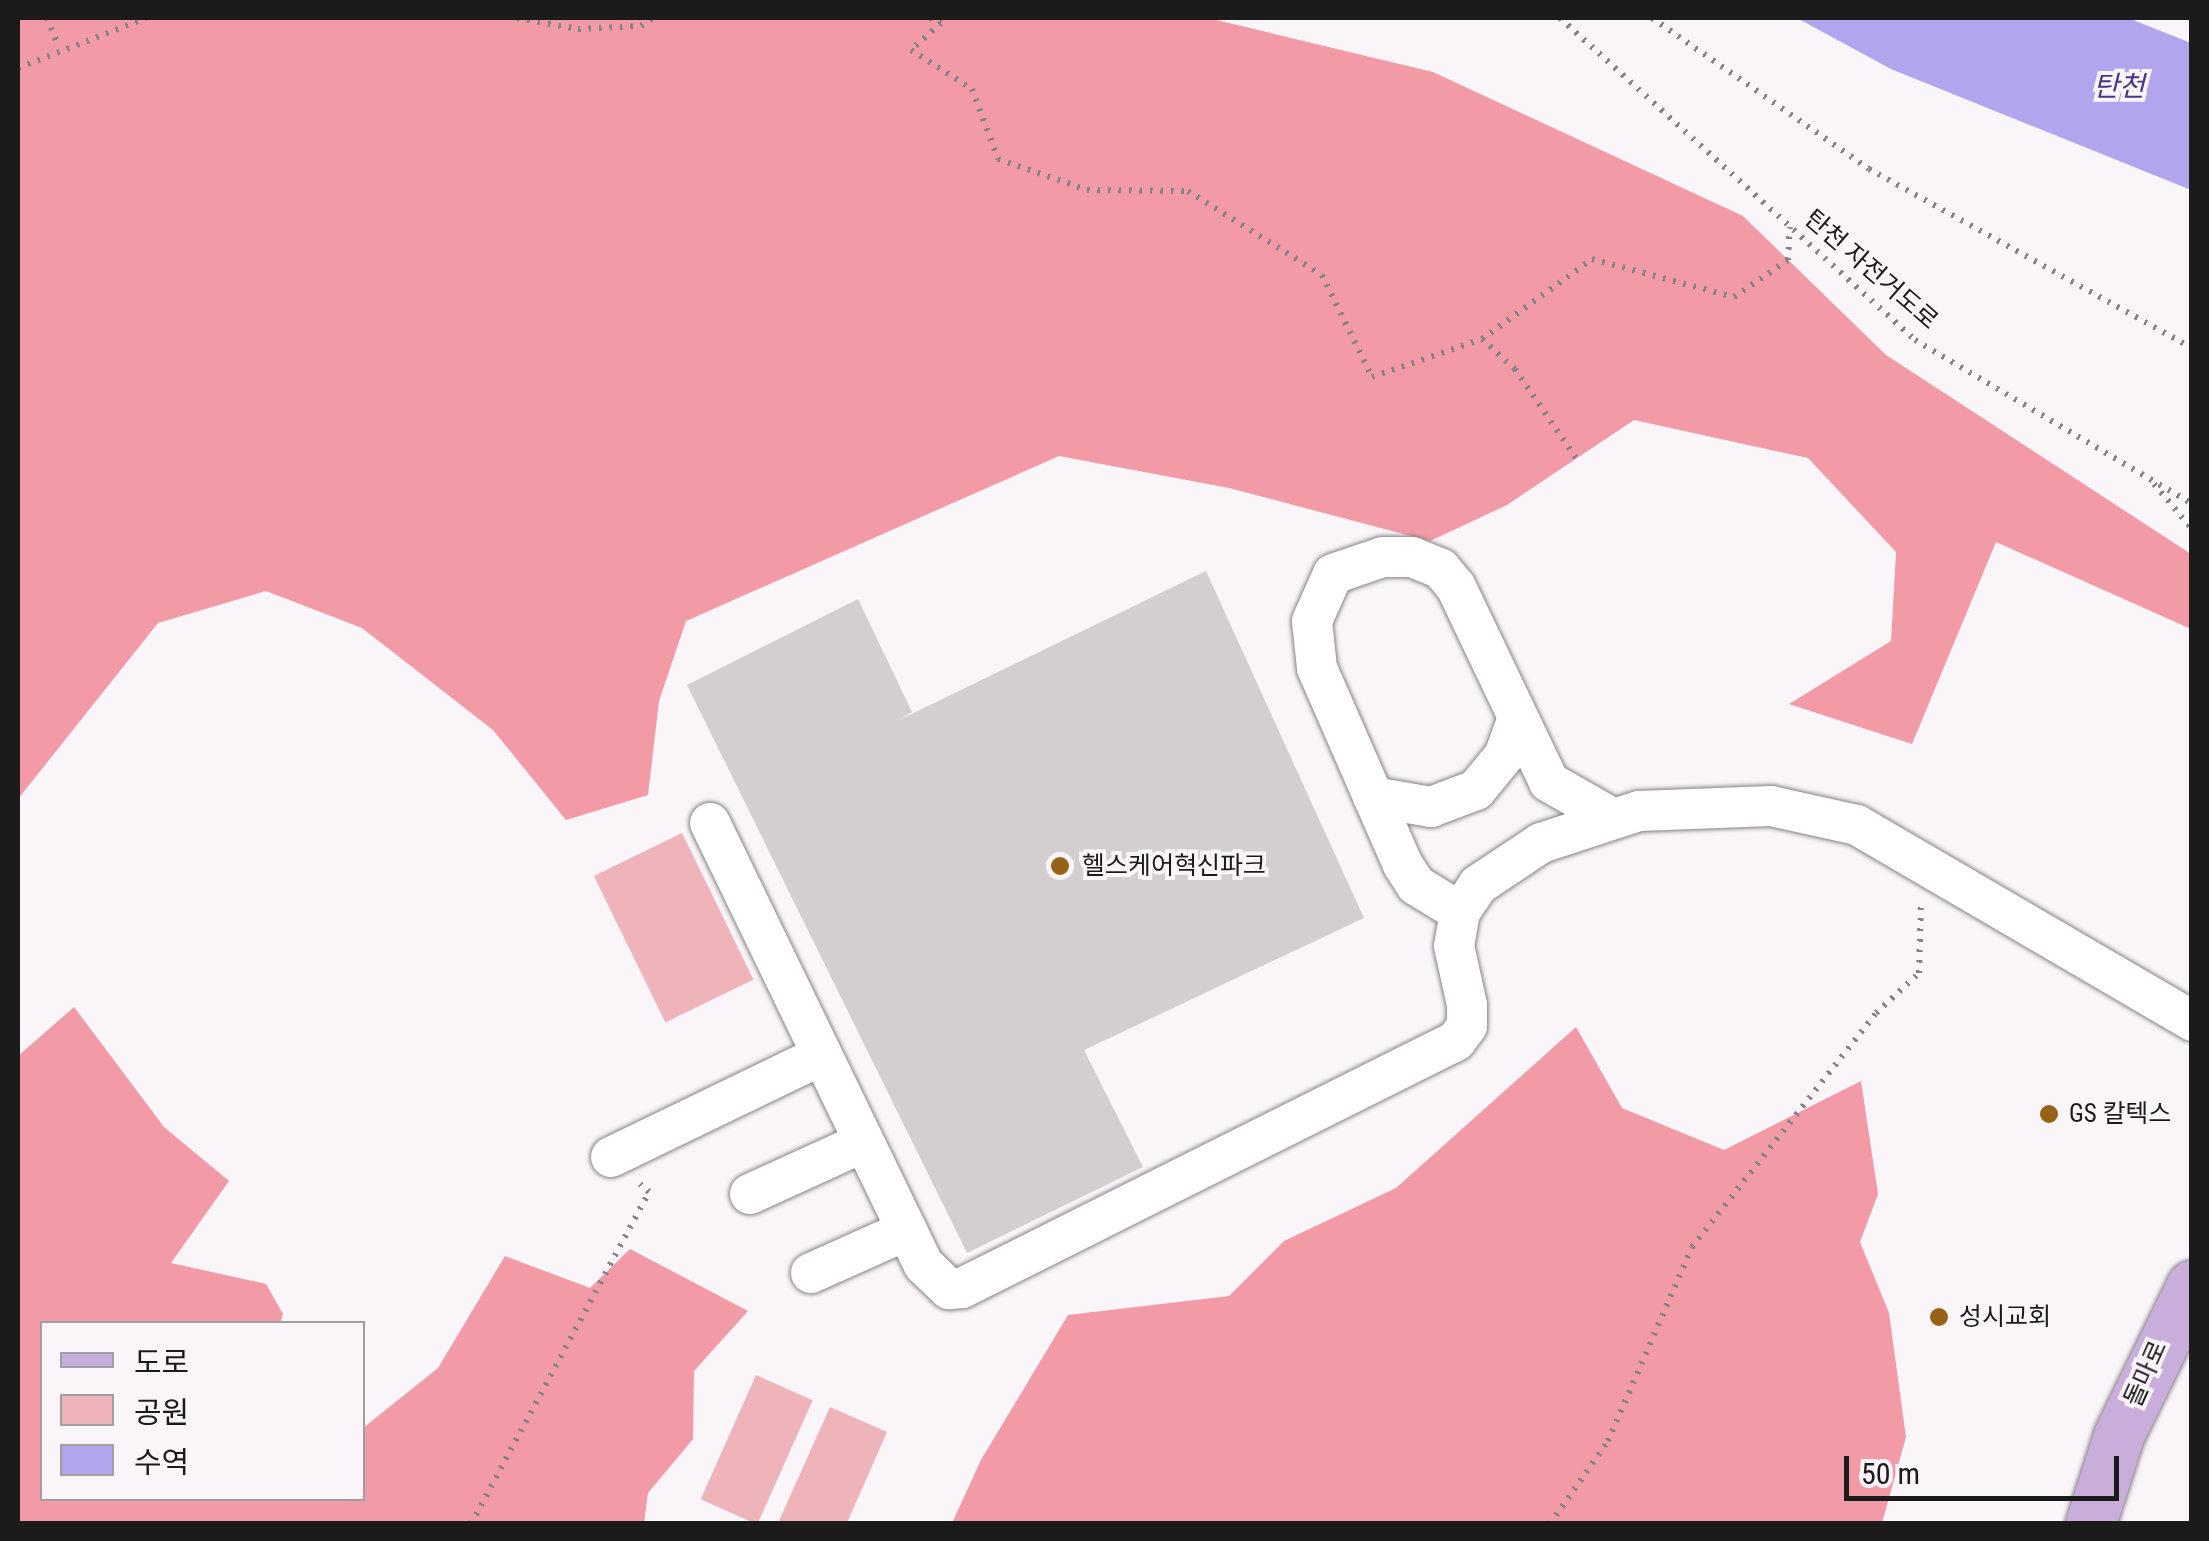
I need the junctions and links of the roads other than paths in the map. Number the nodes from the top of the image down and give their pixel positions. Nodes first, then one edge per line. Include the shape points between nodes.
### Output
1 (1517, 721) junction
2 (1374, 797) junction
3 (1612, 818) junction
4 (710, 823) dead end
5 (1460, 912) junction
6 (2192, 1021) edge
7 (822, 1055) junction
8 (864, 1142) junction
9 (612, 1157) road end
10 (750, 1194) dead end
11 (908, 1230) junction
12 (811, 1273) dead end
13 (2192, 1286) edge
14 (2091, 1524) edge

1 - 2 lane via 1504,756 1476,790 1432,807
1 - 2 lane via 1456,587 1441,569 1412,558 1357,560 1333,574 1318,596 1312,645
1 - 3 lane via 1549,782
2 - 5 lane via 1416,885
3 - 5 lane via 1503,862
3 - 6 lane via 1679,807 1771,806 1857,825
4 - 7 lane
5 - 11 lane via 1454,946 1467,1026 1456,1041 962,1288 934,1280
7 - 8 lane
7 - 9 lane
8 - 10 lane
8 - 11 lane
11 - 12 lane
13 - 14 main road, 돌마로 via 2119,1436

